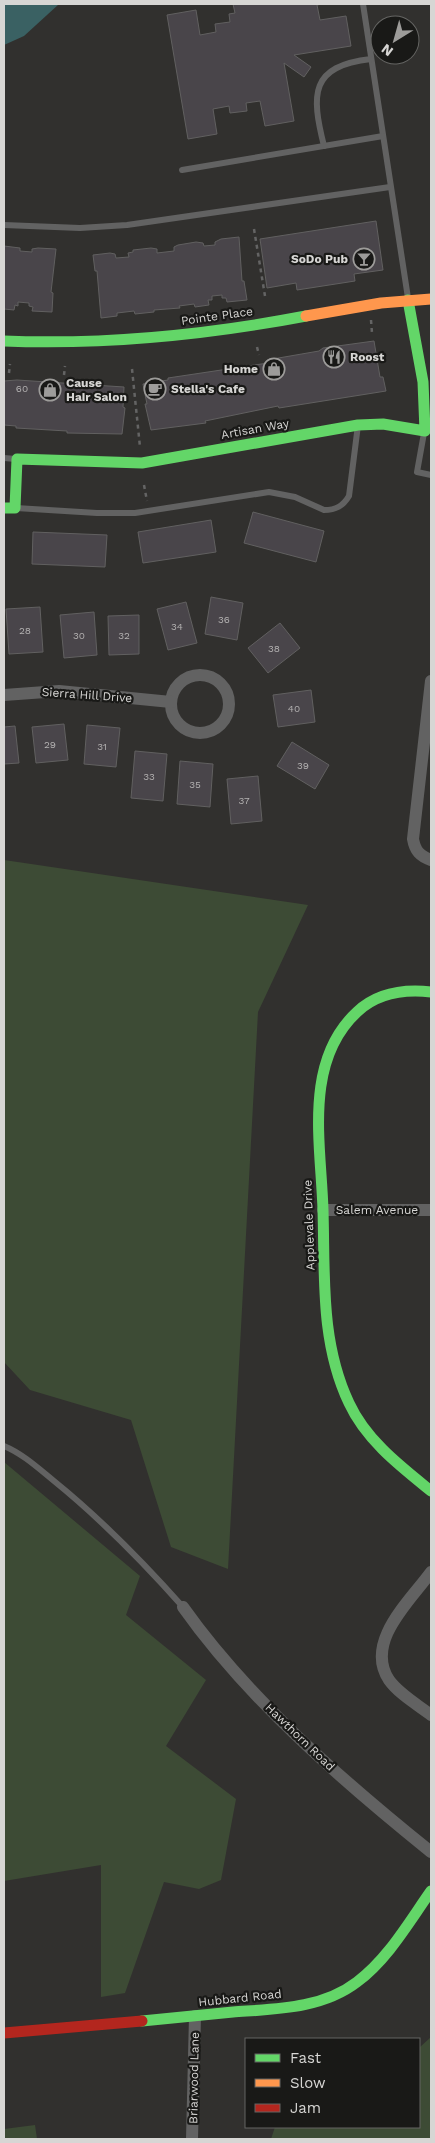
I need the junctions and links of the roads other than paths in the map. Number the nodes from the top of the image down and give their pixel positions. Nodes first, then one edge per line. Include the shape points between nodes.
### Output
1 (363, 4) edge
2 (370, 52) edge
3 (370, 59) edge
4 (372, 65) edge
5 (383, 136) junction
6 (324, 146) junction
7 (182, 170) dead end
8 (390, 187) junction
9 (4, 225) edge
10 (431, 299) edge
11 (408, 300) junction
12 (4, 341) edge
13 (358, 425) junction
14 (425, 431) junction
15 (4, 458) edge
16 (17, 459) junction
17 (431, 475) edge
18 (9, 508) edge
19 (431, 681) edge
20 (4, 695) edge
21 (171, 702) junction
22 (431, 860) edge
23 (431, 992) edge
24 (323, 1210) junction
25 (431, 1210) edge
26 (4, 1446) edge
27 (431, 1491) edge
28 (431, 1572) edge
29 (183, 1607) joint
30 (431, 1715) edge
31 (431, 1852) edge
32 (431, 1891) edge
33 (195, 2016) junction
34 (4, 2033) edge
35 (192, 2139) edge

1 - 2 lane
3 - 6 lane via 339,66 323,79 318,88 316,105
4 - 5 lane
5 - 6 lane
5 - 8 lane
6 - 7 lane
8 - 9 lane via 127,225 80,228
8 - 11 lane
10 - 11 street, Pointe Place
11 - 12 street, Pointe Place via 382,301 232,329 130,340
11 - 14 street via 424,382
13 - 14 street, Artisan Way via 383,424
13 - 16 street, Artisan Way via 142,463
13 - 18 lane via 349,496 342,505 330,510 269,492 135,513
14 - 17 lane via 417,472
15 - 16 lane
16 - 18 street
19 - 22 street via 413,839 414,849
20 - 21 street, Sierra Hill Drive via 59,691
21 - 21 street via 172,712 183,727 202,732 218,726 228,710 222,685 214,679 196,675 178,684
23 - 24 street, Applevale Drive via 386,994 369,1001 354,1012 332,1043 319,1099
24 - 25 street, Salem Avenue
24 - 27 street, Applevale Drive via 325,1321 328,1344 339,1378 349,1404 368,1435
26 - 29 lane via 23,1456 86,1508
28 - 30 street via 391,1627 381,1658 390,1682
29 - 31 street, Hawthorn Road via 209,1644 301,1738 351,1786
32 - 33 street, Hubbard Road via 375,1965 345,1991 303,2005
33 - 34 street, Hubbard Road
33 - 35 street, Briarwood Lane

